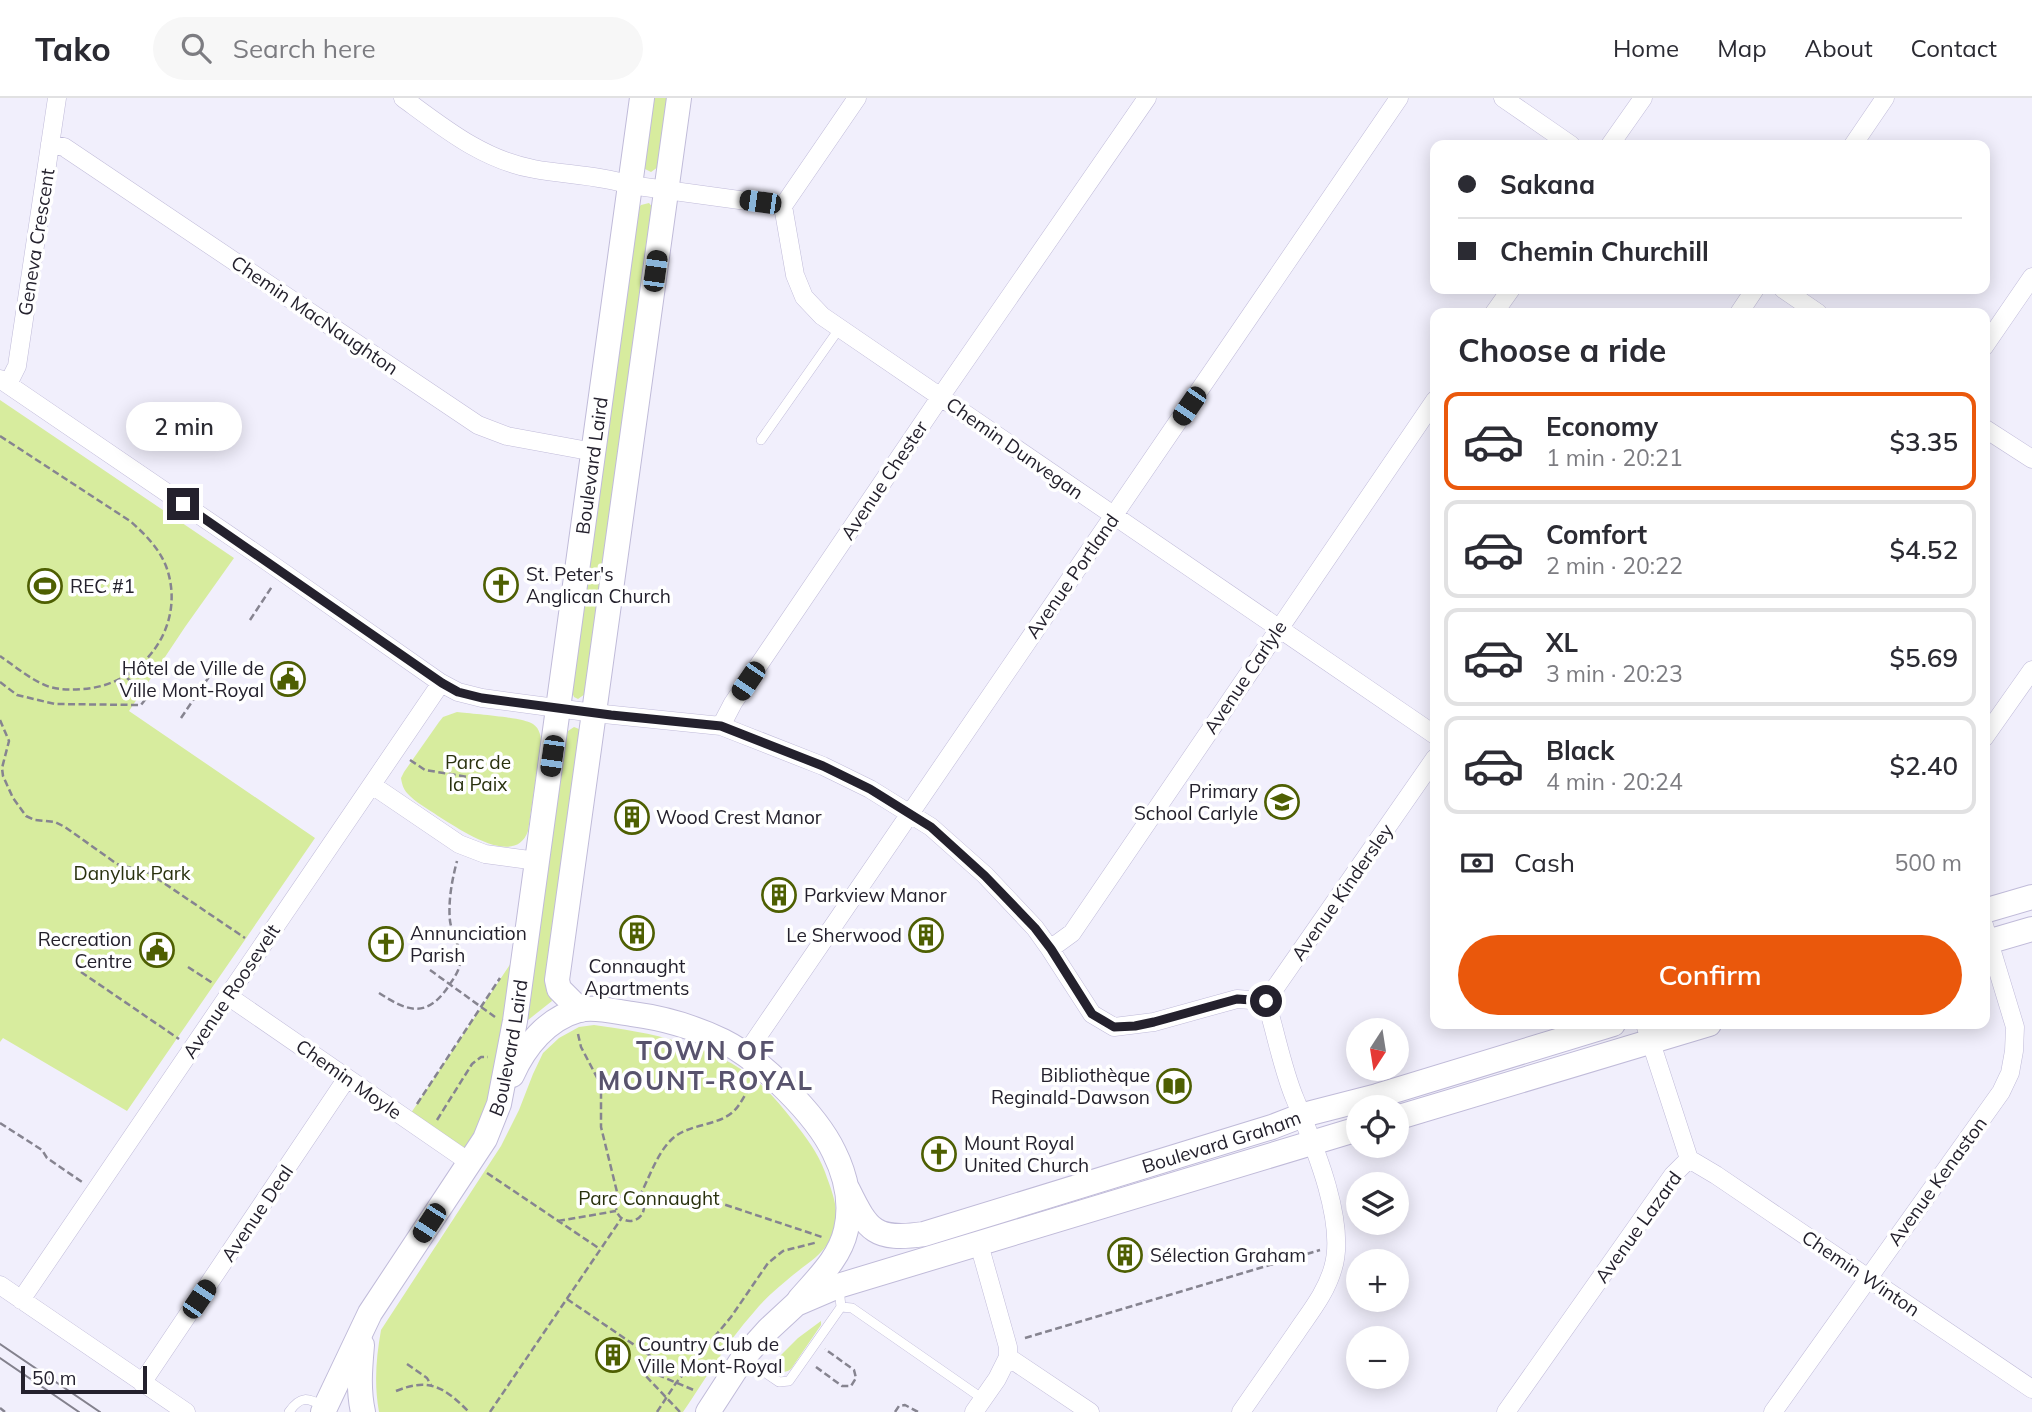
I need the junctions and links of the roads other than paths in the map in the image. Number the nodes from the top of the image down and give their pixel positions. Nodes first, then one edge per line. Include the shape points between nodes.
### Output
1 (57, 98) edge
2 (402, 98) edge
3 (642, 98) edge
4 (679, 98) edge
5 (857, 98) edge
6 (1147, 98) edge
7 (1399, 98) edge
8 (1503, 98) edge
9 (1643, 98) edge
10 (1885, 98) edge
11 (1565, 140) edge
12 (1614, 140) edge
13 (1856, 140) edge
14 (50, 144) junction
15 (631, 185) junction
16 (666, 189) junction
17 (783, 206) junction
18 (2032, 277) edge
19 (1790, 294) edge
20 (1811, 308) edge
21 (839, 329) junction
22 (1990, 338) edge
23 (4, 382) edge
24 (941, 396) junction
25 (1430, 407) edge
26 (1990, 432) edge
27 (761, 440) dead end
28 (594, 452) junction
29 (2032, 459) edge
30 (1114, 515) junction
31 (1278, 628) junction
32 (2032, 670) edge
33 (442, 683) junction
34 (558, 708) junction
35 (594, 713) junction
36 (721, 726) junction
37 (1990, 730) edge
38 (1430, 732) edge
39 (1430, 765) edge
40 (372, 785) junction
41 (909, 813) junction
42 (537, 861) junction
43 (2032, 897) edge
44 (1990, 909) edge
45 (2032, 929) edge
46 (1990, 936) edge
47 (1051, 949) junction
48 (1990, 949) edge
49 (222, 991) junction
50 (1266, 1001) junction
51 (579, 1021) junction
52 (1597, 1029) edge
53 (1671, 1029) edge
54 (1648, 1032) edge
55 (746, 1055) junction
56 (347, 1078) junction
57 (499, 1104) junction
58 (1409, 1114) edge
59 (1303, 1115) junction
60 (1346, 1133) edge
61 (1312, 1143) junction
62 (1689, 1159) junction
63 (470, 1162) junction
64 (848, 1190) junction
65 (979, 1244) junction
66 (1867, 1278) junction
67 (0, 1285) edge
68 (839, 1296) junction
69 (21, 1300) junction
70 (796, 1304) junction
71 (370, 1313) junction
72 (1008, 1357) junction
73 (743, 1358) junction
74 (142, 1383) junction
75 (2032, 1389) edge
76 (703, 1402) edge
77 (979, 1405) edge
78 (324, 1409) edge
79 (186, 1412) edge
80 (289, 1412) edge
81 (363, 1412) edge
82 (1090, 1412) edge
83 (1241, 1412) edge
84 (1506, 1412) edge
85 (1773, 1412) edge

1 - 14 street, Geneva Crescent
2 - 15 street via 492,157 533,169
3 - 15 street, Boulevard Laird
4 - 16 street, Boulevard Laird
5 - 17 street
6 - 24 street, Avenue Chester
7 - 30 street, Avenue Portland
8 - 11 street
9 - 12 street
10 - 13 street
14 - 23 street, Geneva Crescent via 17,366
14 - 28 street, Chemin MacNaughton via 64,147 478,425 507,436
15 - 16 street
15 - 28 street, Boulevard Laird
16 - 17 street
16 - 35 street, Boulevard Laird
17 - 21 street, Chemin Dunvegan via 795,275 804,297
18 - 22 street
19 - 20 street
21 - 24 street, Chemin Dunvegan
21 - 27 lane
23 - 33 street
24 - 30 street, Chemin Dunvegan
24 - 36 street, Avenue Chester
25 - 31 street, Avenue Carlyle
26 - 29 street
28 - 34 street, Boulevard Laird
30 - 31 street, Chemin Dunvegan
30 - 41 street, Avenue Portland
31 - 38 street, Chemin Dunvegan
31 - 47 street, Avenue Carlyle via 1072,933
32 - 37 street
33 - 34 street via 469,696
33 - 40 street, Avenue Roosevelt
34 - 35 street
34 - 42 street, Boulevard Laird
35 - 36 street
35 - 51 street, Boulevard Laird via 557,979
36 - 41 street via 823,766
39 - 50 street, Avenue Kindersley
40 - 42 street via 459,844 485,854
40 - 49 street, Avenue Roosevelt
41 - 47 street via 954,846
41 - 55 street, Avenue Portland
42 - 57 street, Boulevard Laird
43 - 44 street
45 - 46 street
47 - 50 street via 1092,1014 1114,1027 1154,1022 1237,999
48 - 66 street, Avenue Kenaston via 2015,1027 2010,1073
49 - 56 street, Chemin Moyle
49 - 69 street, Avenue Roosevelt
50 - 59 street
51 - 55 street via 606,1010 656,1017 701,1031
51 - 57 street via 553,1022 534,1039 520,1057
52 - 59 street, Boulevard Graham
53 - 54 street
54 - 58 street
54 - 62 street, Avenue Lazard
55 - 64 street via 798,1102 824,1135
56 - 63 street, Chemin Moyle
56 - 74 street, Avenue Deal
57 - 63 street, Boulevard Laird
59 - 61 street
59 - 64 street, Boulevard Graham via 923,1234 893,1237 880,1233 863,1220
60 - 61 street, Boulevard Graham
61 - 65 street, Boulevard Graham
61 - 83 street via 1337,1229 1333,1269 1324,1293
62 - 66 street, Chemin Winton
62 - 84 street, Avenue Lazard via 1673,1175
63 - 71 street, Boulevard Laird
64 - 70 street via 841,1245
65 - 68 street, Boulevard Graham
65 - 72 street
66 - 75 street, Chemin Winton
66 - 85 street, Avenue Kenaston
67 - 69 street
68 - 70 street, Boulevard Graham
68 - 73 lane via 789,1381 779,1382
68 - 77 lane
69 - 74 street
70 - 73 street, Boulevard Graham
71 - 78 street, Boulevard Laird
71 - 81 street via 359,1374
72 - 77 street
72 - 82 street
73 - 76 street, Boulevard Graham
74 - 79 street
78 - 80 lane via 302,1399

